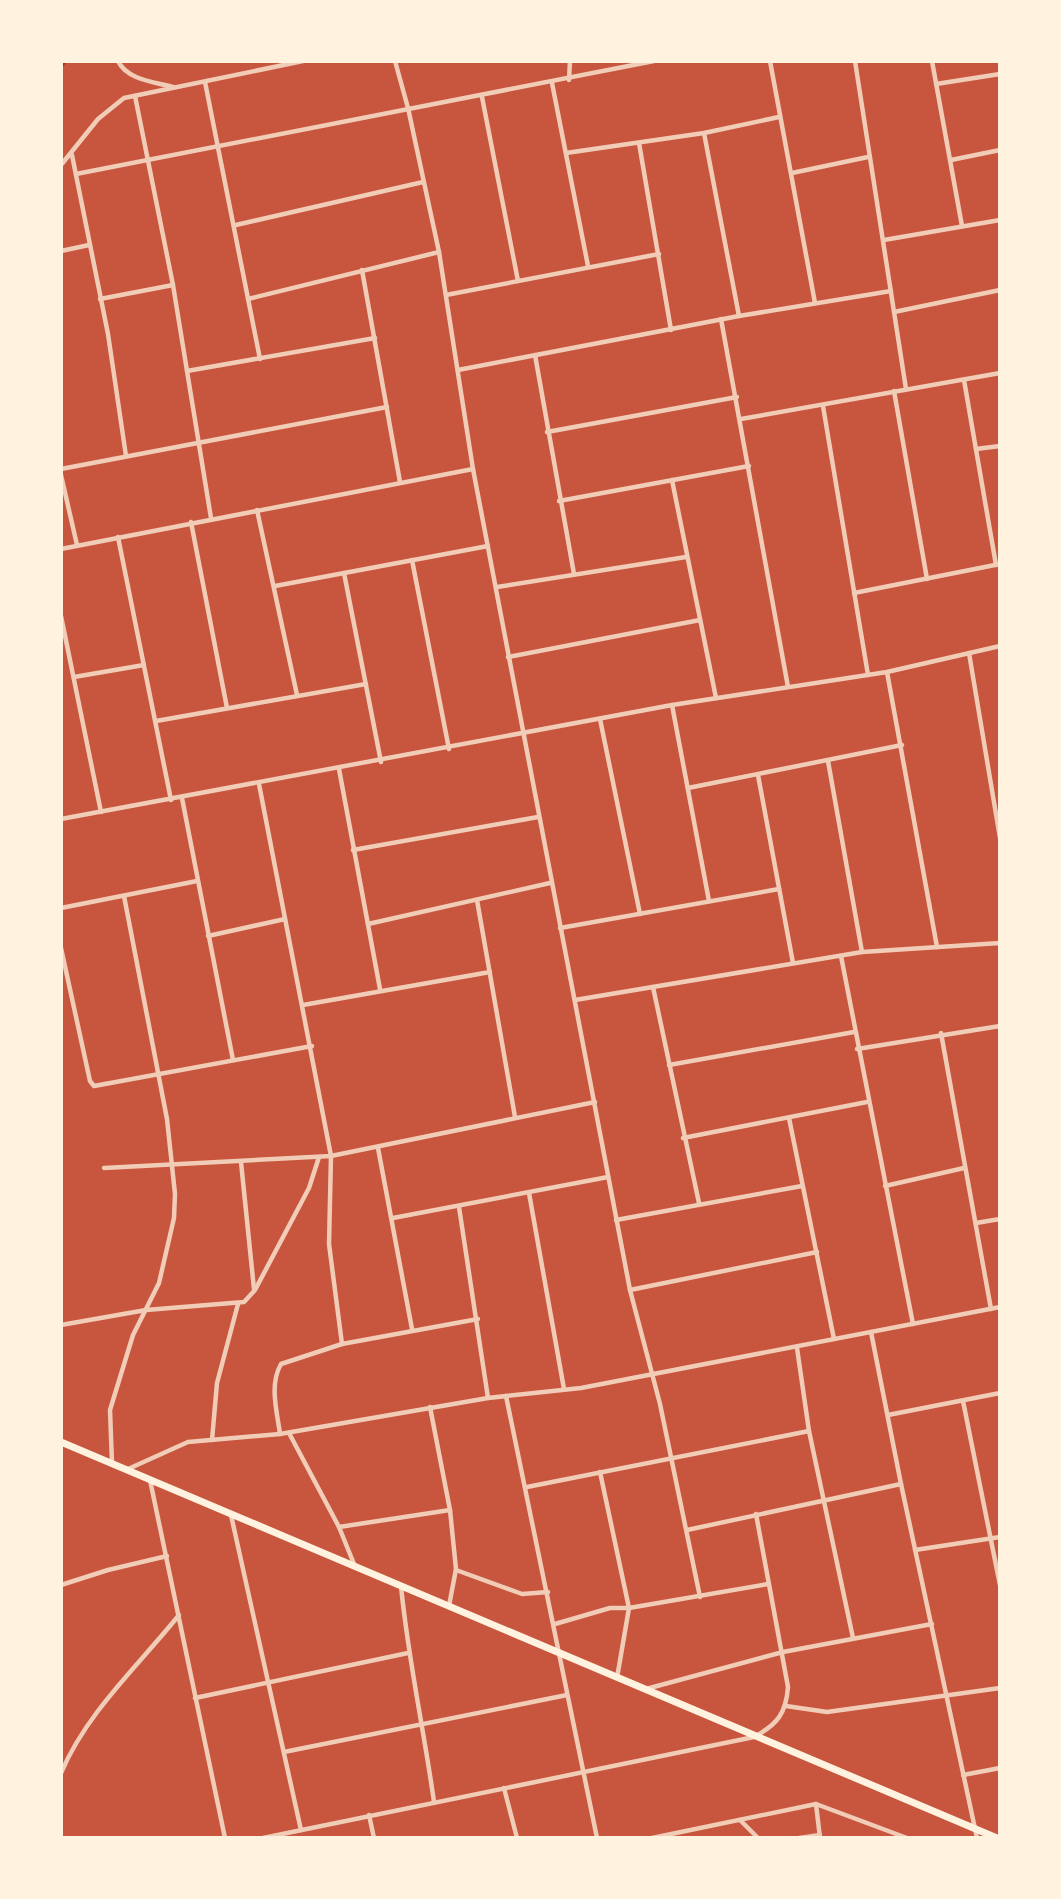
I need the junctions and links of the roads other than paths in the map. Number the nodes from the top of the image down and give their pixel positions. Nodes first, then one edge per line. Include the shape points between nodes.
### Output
1 (118, 61) edge
2 (303, 61) edge
3 (395, 61) edge
4 (569, 61) edge
5 (654, 61) edge
6 (770, 61) edge
7 (855, 61) edge
8 (932, 61) edge
9 (1000, 74) edge
10 (569, 80) junction
11 (205, 82) junction
12 (552, 83) junction
13 (936, 84) junction
14 (174, 87) junction
15 (135, 96) junction
16 (482, 97) junction
17 (408, 108) junction
18 (779, 117) junction
19 (704, 133) junction
20 (639, 143) junction
21 (219, 147) junction
22 (1000, 150) edge
23 (566, 153) junction
24 (72, 155) junction
25 (868, 157) junction
26 (951, 160) junction
27 (149, 162) junction
28 (61, 165) edge
29 (792, 173) junction
30 (76, 174) junction
31 (423, 182) junction
32 (1000, 220) edge
33 (236, 225) junction
34 (961, 226) junction
35 (884, 240) junction
36 (89, 245) junction
37 (61, 251) edge
38 (439, 252) junction
39 (659, 254) junction
40 (588, 266) junction
41 (362, 270) junction
42 (518, 281) junction
43 (173, 285) junction
44 (1000, 290) edge
45 (891, 291) junction
46 (446, 295) junction
47 (100, 299) junction
48 (248, 299) junction
49 (814, 303) junction
50 (894, 312) junction
51 (739, 316) junction
52 (721, 319) junction
53 (671, 330) junction
54 (375, 338) junction
55 (535, 355) junction
56 (260, 359) junction
57 (458, 370) junction
58 (187, 371) junction
59 (1000, 373) edge
60 (964, 380) junction
61 (906, 389) junction
62 (894, 391) junction
63 (737, 397) junction
64 (823, 406) junction
65 (387, 407) junction
66 (741, 419) junction
67 (547, 432) junction
68 (199, 442) junction
69 (1000, 446) edge
70 (976, 449) junction
71 (126, 456) junction
72 (749, 466) junction
73 (61, 469) edge
74 (473, 469) junction
75 (61, 475) edge
76 (672, 480) junction
77 (400, 482) junction
78 (559, 501) junction
79 (257, 510) junction
80 (211, 519) junction
81 (191, 523) junction
82 (118, 537) junction
83 (77, 545) junction
84 (488, 546) junction
85 (61, 549) edge
86 (686, 557) junction
87 (412, 561) junction
88 (998, 565) edge
89 (344, 573) junction
90 (574, 574) junction
91 (928, 579) junction
92 (275, 586) junction
93 (496, 587) junction
94 (854, 593) junction
95 (61, 616) edge
96 (700, 620) junction
97 (1000, 646) edge
98 (969, 652) junction
99 (508, 657) junction
100 (144, 665) junction
101 (887, 672) junction
102 (868, 675) junction
103 (74, 677) junction
104 (366, 684) junction
105 (788, 687) junction
106 (297, 695) junction
107 (716, 698) junction
108 (672, 705) junction
109 (227, 708) junction
110 (600, 719) junction
111 (156, 721) junction
112 (523, 734) junction
113 (902, 745) junction
114 (449, 749) junction
115 (828, 761) junction
116 (380, 762) junction
117 (339, 769) junction
118 (758, 775) junction
119 (259, 784) junction
120 (688, 788) junction
121 (182, 799) junction
122 (171, 800) junction
123 (101, 812) junction
124 (538, 817) junction
125 (61, 819) edge
126 (1000, 838) edge
127 (353, 850) junction
128 (197, 881) junction
129 (550, 883) junction
130 (779, 889) junction
131 (124, 896) junction
132 (477, 900) junction
133 (709, 901) junction
134 (61, 908) edge
135 (640, 914) junction
136 (285, 919) junction
137 (368, 924) junction
138 (560, 928) junction
139 (208, 936) junction
140 (1000, 943) edge
141 (937, 947) junction
142 (61, 948) edge
143 (862, 952) junction
144 (841, 956) junction
145 (793, 963) junction
146 (490, 972) junction
147 (653, 987) junction
148 (380, 989) junction
149 (575, 1000) junction
150 (303, 1004) junction
151 (1000, 1026) edge
152 (854, 1032) junction
153 (941, 1033) junction
154 (312, 1046) junction
155 (857, 1049) junction
156 (233, 1060) junction
157 (669, 1065) junction
158 (156, 1074) junction
159 (595, 1102) junction
160 (867, 1102) junction
161 (515, 1117) junction
162 (789, 1118) junction
163 (683, 1138) junction
164 (377, 1148) junction
165 (319, 1157) junction
166 (331, 1157) junction
167 (241, 1162) junction
168 (174, 1166) junction
169 (104, 1168) dead end
170 (964, 1168) junction
171 (609, 1177) junction
172 (802, 1186) junction
173 (885, 1186) junction
174 (530, 1193) junction
175 (699, 1203) junction
176 (459, 1207) junction
177 (393, 1217) junction
178 (1000, 1219) edge
179 (616, 1220) junction
180 (976, 1223) junction
181 (817, 1252) junction
182 (255, 1290) junction
183 (629, 1290) junction
184 (238, 1304) junction
185 (1000, 1307) edge
186 (991, 1309) junction
187 (146, 1310) junction
188 (478, 1319) junction
189 (913, 1324) junction
190 (61, 1325) edge
191 (412, 1329) junction
192 (871, 1331) junction
193 (834, 1339) junction
194 (342, 1344) junction
195 (797, 1348) junction
196 (652, 1372) junction
197 (564, 1389) junction
198 (1000, 1393) edge
199 (506, 1396) junction
200 (488, 1398) junction
201 (963, 1401) junction
202 (430, 1407) junction
203 (888, 1415) junction
204 (809, 1431) junction
205 (289, 1433) junction
206 (281, 1434) junction
207 (212, 1440) junction
208 (61, 1442) edge
209 (670, 1458) junction
210 (113, 1464) junction
211 (125, 1470) junction
212 (600, 1472) junction
213 (150, 1480) junction
214 (901, 1484) junction
215 (527, 1487) junction
216 (825, 1499) junction
217 (450, 1510) junction
218 (756, 1514) junction
219 (231, 1515) junction
220 (339, 1527) junction
221 (687, 1530) junction
222 (1000, 1537) edge
223 (991, 1538) junction
224 (915, 1550) junction
225 (167, 1556) junction
226 (354, 1566) junction
227 (456, 1569) junction
228 (768, 1584) junction
229 (61, 1585) edge
230 (1000, 1585) edge
231 (401, 1586) junction
232 (548, 1592) junction
233 (700, 1597) junction
234 (448, 1607) junction
235 (629, 1608) junction
236 (179, 1615) junction
237 (555, 1624) junction
238 (932, 1624) junction
239 (853, 1638) junction
240 (558, 1652) junction
241 (783, 1652) junction
242 (408, 1653) junction
243 (617, 1679) junction
244 (269, 1682) junction
245 (1000, 1688) edge
246 (646, 1689) junction
247 (567, 1695) junction
248 (948, 1698) junction
249 (195, 1699) junction
250 (786, 1706) junction
251 (423, 1726) junction
252 (754, 1737) junction
253 (284, 1752) junction
254 (1000, 1768) edge
255 (584, 1770) junction
256 (61, 1773) edge
257 (963, 1774) junction
258 (504, 1788) junction
259 (434, 1802) junction
260 (816, 1804) junction
261 (369, 1815) junction
262 (740, 1820) junction
263 (975, 1828) junction
264 (301, 1830) junction
265 (682, 1835) edge
266 (893, 1835) edge
267 (820, 1837) edge
268 (225, 1838) edge
269 (263, 1838) edge
270 (374, 1838) edge
271 (517, 1838) edge
272 (597, 1838) edge
273 (652, 1838) edge
274 (758, 1838) edge
275 (799, 1838) edge
276 (907, 1838) edge
277 (977, 1838) edge
278 (997, 1838) edge

1 - 14 street via 130,74
2 - 11 street
3 - 17 street
4 - 10 street
5 - 10 street
6 - 18 street
7 - 25 street
8 - 13 street
9 - 13 street
10 - 12 street
11 - 14 street
11 - 21 street
12 - 16 street
12 - 23 street
13 - 26 street
14 - 15 street
15 - 24 street via 110,106
15 - 27 street
16 - 17 street
16 - 42 street
17 - 21 street
17 - 31 street
18 - 19 street
18 - 29 street
19 - 20 street
19 - 51 street
20 - 23 street
20 - 39 street
21 - 27 street
21 - 33 street
22 - 26 street
23 - 40 street
24 - 28 street
24 - 30 street
25 - 29 street
25 - 35 street
26 - 34 street
27 - 30 street
27 - 43 street
29 - 49 street
30 - 36 street
31 - 33 street
31 - 38 street
32 - 34 street
33 - 48 street
34 - 35 street
35 - 45 street
36 - 37 street
36 - 47 street
38 - 41 street
38 - 46 street
39 - 40 street
39 - 53 street
40 - 42 street
41 - 48 street
41 - 54 street
42 - 46 street
43 - 47 street
43 - 58 street
44 - 50 street
45 - 49 street
45 - 50 street
46 - 57 street
47 - 71 street
48 - 56 street
49 - 51 street
50 - 61 street
51 - 52 street
52 - 53 street
52 - 63 street
53 - 55 street
54 - 56 street
54 - 65 street
55 - 57 street
55 - 67 street
56 - 58 street
57 - 74 street
58 - 68 street
59 - 60 street
60 - 61 street
60 - 70 street
61 - 62 street
62 - 64 street
62 - 91 street
63 - 66 street
63 - 67 street
64 - 66 street
64 - 94 street
65 - 68 street
65 - 77 street
66 - 72 street
67 - 78 street
68 - 71 street
68 - 80 street
69 - 70 street
70 - 88 street
71 - 73 street
72 - 76 street
72 - 105 street
74 - 77 street
74 - 84 street
75 - 83 street
76 - 78 street
76 - 86 street
77 - 79 street
78 - 90 street
79 - 80 street
79 - 92 street
80 - 81 street
81 - 82 street
81 - 109 street
82 - 83 street
82 - 100 street
83 - 85 street
84 - 87 street
84 - 93 street
86 - 90 street
86 - 96 street
87 - 89 street
87 - 114 street
88 - 91 street
89 - 92 street
89 - 104 street
90 - 93 street
91 - 94 street
92 - 106 street
93 - 99 street
94 - 102 street
95 - 103 street
96 - 99 street
96 - 107 street
97 - 98 street
98 - 101 street
98 - 126 street
99 - 112 street
100 - 103 street
100 - 111 street
101 - 102 street
101 - 113 street
102 - 105 street
103 - 123 street
104 - 106 street
104 - 116 street
105 - 107 street
106 - 109 street
107 - 108 street
108 - 110 street
108 - 120 street
109 - 111 street
110 - 112 street
110 - 135 street
111 - 122 street
112 - 114 street
112 - 124 street
113 - 115 street
113 - 141 street
114 - 116 street
115 - 118 street
115 - 143 street
116 - 117 street
117 - 119 street
117 - 127 street
118 - 120 street
118 - 130 street
119 - 121 street
119 - 136 street
120 - 133 street
121 - 122 street
121 - 128 street
122 - 123 street
123 - 125 street
124 - 127 street
124 - 129 street
127 - 137 street
128 - 131 street
128 - 139 street
129 - 132 street
129 - 138 street
130 - 133 street
130 - 145 street
131 - 134 street
131 - 158 street
132 - 137 street
132 - 146 street
133 - 135 street
135 - 138 street
136 - 139 street
136 - 150 street
137 - 148 street
138 - 149 street
139 - 156 street
140 - 141 street
141 - 143 street
142 - 158 street via 90,1081 101,1087
143 - 144 street
144 - 145 street
144 - 152 street
145 - 147 street
146 - 148 street
146 - 161 street
147 - 149 street
147 - 157 street
148 - 150 street
149 - 159 street
150 - 154 street
151 - 153 street
152 - 155 street
152 - 157 street
153 - 155 street
153 - 170 street
154 - 156 street
154 - 166 street
155 - 160 street
156 - 158 street
157 - 163 street
158 - 168 street
159 - 161 street
159 - 171 street
160 - 162 street
160 - 173 street
161 - 164 street
162 - 163 street
162 - 172 street
163 - 175 street
164 - 166 street
164 - 177 street
165 - 166 street
165 - 167 street
165 - 182 street via 309,1188
166 - 194 street via 329,1244
167 - 168 street
167 - 182 street
168 - 169 street
168 - 187 street via 174,1218 159,1283
170 - 173 street
170 - 180 street
171 - 174 street
171 - 179 street
172 - 175 street
172 - 181 street
173 - 189 street
174 - 176 street
174 - 197 street
175 - 179 street
176 - 177 street
176 - 188 street
177 - 191 street
178 - 180 street
179 - 183 street
180 - 186 street
181 - 183 street
181 - 193 street
182 - 184 street
183 - 196 street
184 - 187 street
184 - 207 street via 217,1383
185 - 186 street
186 - 189 street
187 - 190 street
187 - 210 street via 132,1335 110,1410
188 - 191 street
188 - 200 street
189 - 192 street
191 - 194 street
192 - 193 street
192 - 203 street
193 - 195 street
194 - 206 street via 281,1364 274,1387
195 - 196 street
195 - 204 street
196 - 197 street
196 - 209 street
197 - 199 street
198 - 201 street
199 - 200 street
199 - 215 street
200 - 202 street
201 - 203 street
201 - 223 street
202 - 205 street
202 - 217 street
203 - 214 street
204 - 209 street
204 - 216 street
205 - 206 street
205 - 220 street
206 - 207 street
207 - 211 street via 169,1448
208 - 210 highway
209 - 212 street
209 - 221 street
210 - 211 highway
211 - 213 highway
212 - 215 street
212 - 235 street
213 - 219 highway
213 - 225 street
214 - 216 street
214 - 224 street
215 - 232 street
216 - 218 street
216 - 239 street
217 - 220 street
217 - 227 street
218 - 221 street
218 - 228 street
219 - 226 highway
219 - 244 street
220 - 226 street
221 - 233 street
222 - 223 street
223 - 224 street
223 - 230 street
224 - 238 street
225 - 229 street
225 - 236 street
226 - 231 highway
227 - 232 street via 522,1594
227 - 234 street
228 - 233 street
228 - 241 street
231 - 234 highway
231 - 242 street
232 - 237 street
233 - 235 street
234 - 240 highway
235 - 237 street via 610,1608
235 - 243 street
236 - 249 street
236 - 256 street via 100,1707
237 - 240 street
238 - 239 street
238 - 248 street
239 - 241 street
240 - 243 highway
240 - 247 street
241 - 246 street
241 - 250 street
242 - 244 street
242 - 251 street
243 - 246 highway
244 - 249 street
244 - 253 street
245 - 248 street
246 - 252 highway
247 - 251 street
247 - 255 street
248 - 250 street via 827,1712
248 - 257 street
249 - 268 street
250 - 252 street via 772,1727
251 - 253 street
251 - 259 street
252 - 255 street
252 - 263 highway
253 - 264 street
254 - 257 street
255 - 258 street
255 - 272 street
257 - 263 street
258 - 259 street
258 - 271 street
259 - 261 street
260 - 262 street
260 - 266 street
260 - 267 street
261 - 264 street
261 - 270 street
262 - 265 street
262 - 274 street
263 - 277 street
263 - 278 highway
264 - 269 street
265 - 273 street
266 - 276 street
267 - 275 street

